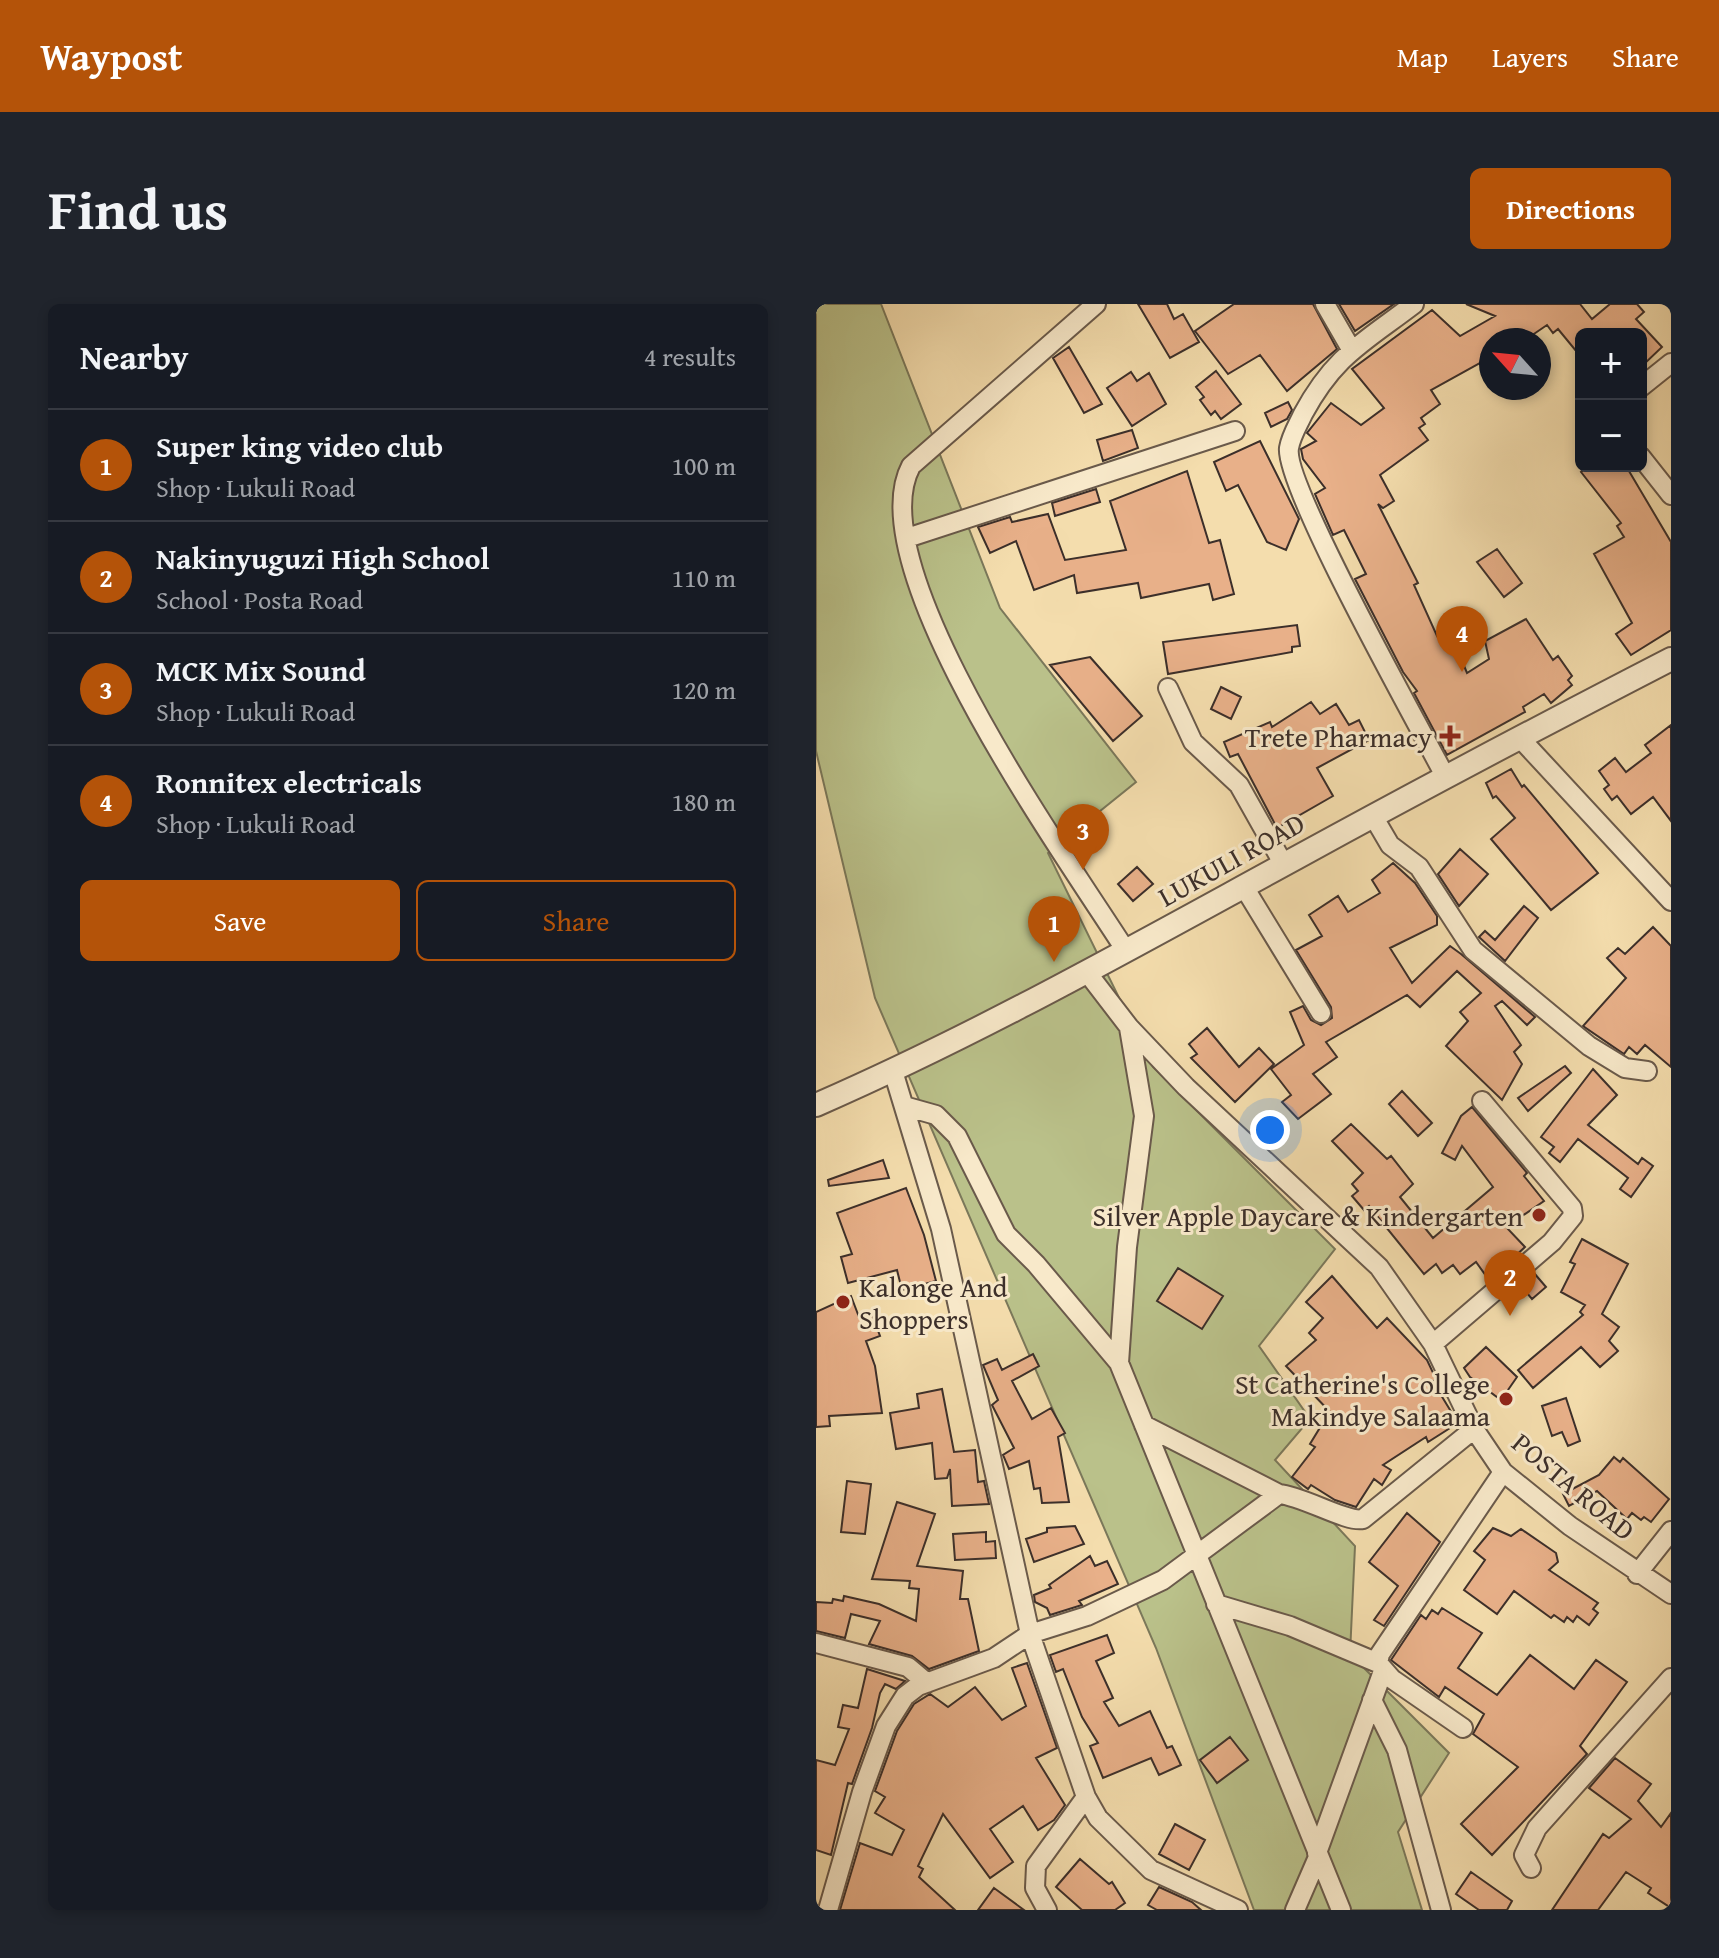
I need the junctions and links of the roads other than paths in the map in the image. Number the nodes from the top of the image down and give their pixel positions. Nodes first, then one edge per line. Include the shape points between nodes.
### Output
1 (1096, 304) edge
2 (1325, 304) edge
3 (1414, 304) edge
4 (1351, 349) junction
5 (1671, 363) edge
6 (1647, 382) edge
7 (1235, 431) dead end
8 (1647, 465) edge
9 (1671, 495) edge
10 (907, 538) junction
11 (1671, 659) edge
12 (1168, 688) dead end
13 (1519, 737) junction
14 (1445, 776) junction
15 (1373, 816) junction
16 (1284, 865) junction
17 (1244, 887) junction
18 (1671, 901) edge
19 (1126, 951) junction
20 (1086, 971) junction
21 (1321, 1013) dead end
22 (1129, 1027) junction
23 (893, 1071) junction
24 (1647, 1071) dead end
25 (1482, 1101) dead end
26 (816, 1105) edge
27 (904, 1106) junction
28 (1433, 1344) junction
29 (1119, 1363) junction
30 (1144, 1425) junction
31 (1474, 1429) junction
32 (1503, 1472) junction
33 (1279, 1494) junction
34 (1671, 1531) edge
35 (1195, 1556) junction
36 (1637, 1574) junction
37 (1671, 1594) edge
38 (1216, 1604) junction
39 (1030, 1634) junction
40 (816, 1643) edge
41 (1380, 1667) junction
42 (1671, 1678) edge
43 (927, 1683) junction
44 (1372, 1700) junction
45 (1463, 1728) dead end
46 (1086, 1797) junction
47 (1318, 1855) junction
48 (1531, 1868) dead end
49 (828, 1910) edge
50 (1047, 1910) edge
51 (1238, 1910) edge
52 (1295, 1910) edge
53 (1341, 1910) edge
54 (1441, 1910) edge

1 - 10 street via 911,466 902,489
2 - 4 street
3 - 4 street
4 - 14 street via 1336,362 1303,414 1291,439 1289,468
5 - 6 street
7 - 10 street
8 - 9 street
10 - 19 street via 932,627 965,695
11 - 13 street, LUKULI ROAD
12 - 16 street via 1193,742 1239,785
13 - 14 street, LUKULI ROAD
13 - 18 street
14 - 15 street, LUKULI ROAD
15 - 16 street, LUKULI ROAD
15 - 24 street via 1390,845 1419,867 1473,950 1589,1046 1625,1068
16 - 17 street, LUKULI ROAD
17 - 19 street, LUKULI ROAD
17 - 21 street
19 - 20 street, LUKULI ROAD
20 - 22 street, POSTA ROAD
20 - 23 street, LUKULI ROAD
22 - 28 street, POSTA ROAD via 1379,1267
22 - 29 street via 1144,1116
23 - 26 street, LUKULI ROAD
23 - 27 street
25 - 28 street via 1572,1208 1573,1216 1552,1242
27 - 29 street via 936,1115 957,1136 1006,1234
27 - 39 street via 941,1229
28 - 31 street, POSTA ROAD
29 - 30 street
30 - 33 street
30 - 35 street
31 - 32 street, POSTA ROAD
31 - 33 street via 1363,1519 1352,1520 1318,1503
32 - 36 street, POSTA ROAD
32 - 41 street via 1380,1654
33 - 35 street
34 - 36 street
35 - 38 street
35 - 39 street via 1125,1599
36 - 37 street, POSTA ROAD
38 - 41 street via 1290,1626
38 - 47 street
39 - 43 street via 994,1658
39 - 46 street
40 - 43 street via 908,1667
41 - 44 street
41 - 45 street
42 - 48 street via 1537,1828 1524,1855
43 - 49 street via 905,1696 886,1726
44 - 47 street
44 - 54 street via 1397,1750
46 - 50 street via 1036,1866 1035,1888
46 - 51 street via 1098,1818 1151,1870
47 - 52 street
47 - 53 street

